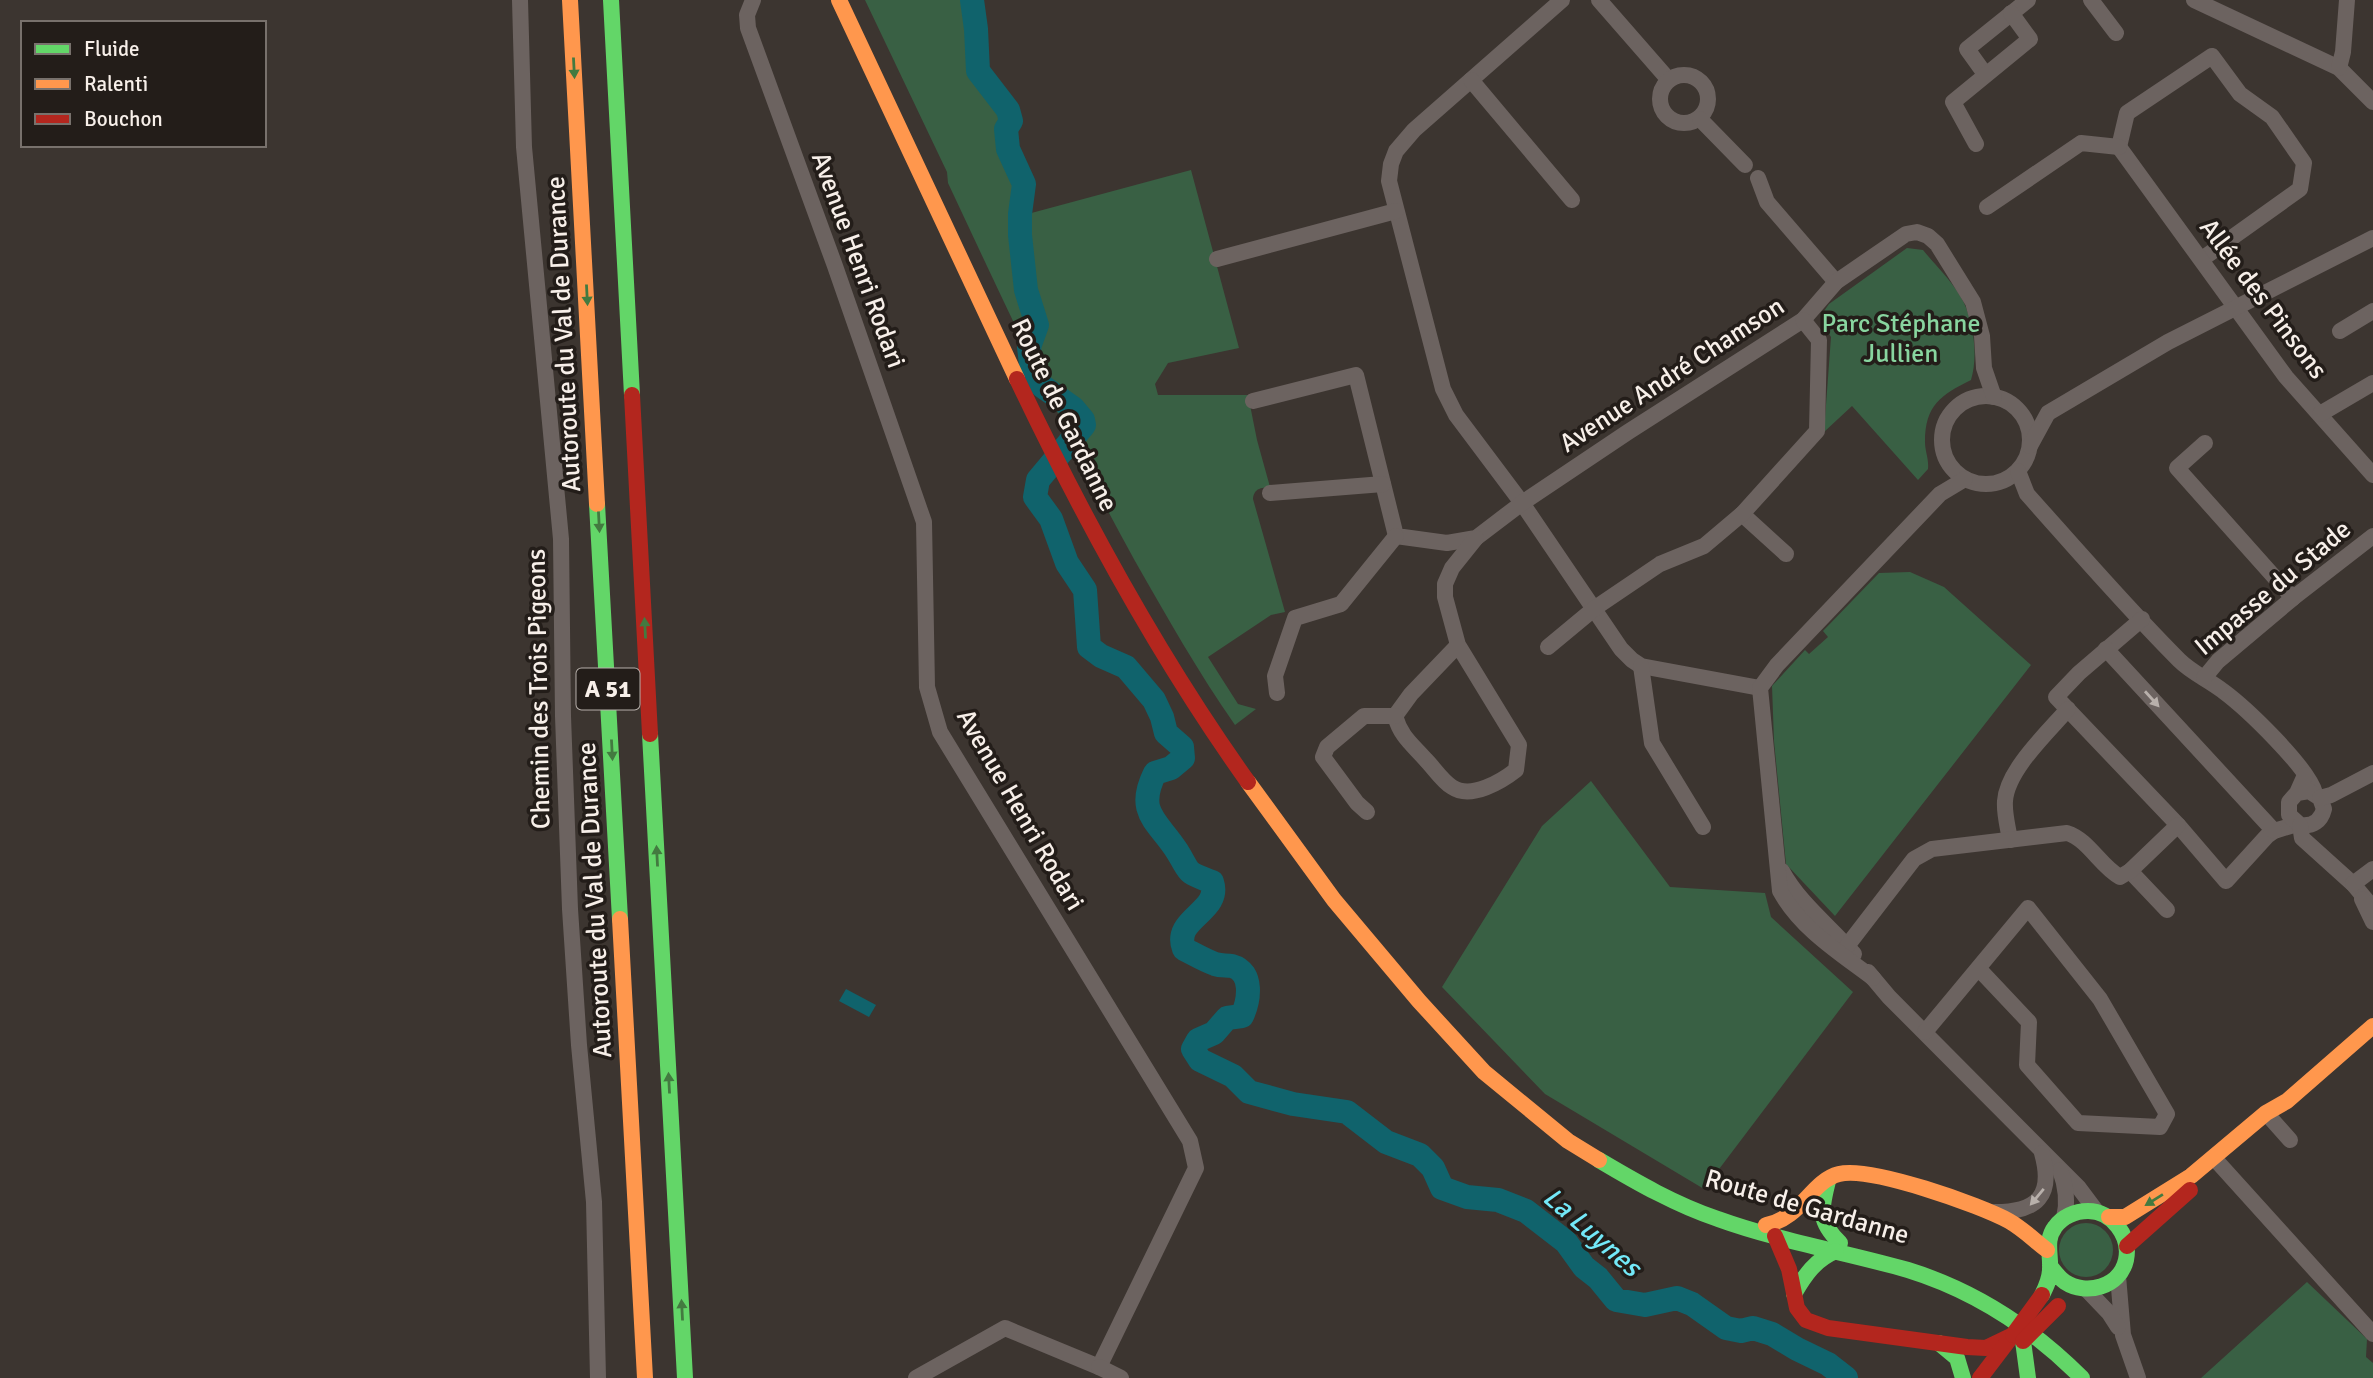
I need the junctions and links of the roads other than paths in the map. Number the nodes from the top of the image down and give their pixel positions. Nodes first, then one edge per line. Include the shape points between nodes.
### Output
1 (520, 0) edge
2 (570, 0) edge
3 (611, 0) edge
4 (753, 0) edge
5 (839, 0) edge
6 (1562, 0) edge
7 (1599, 0) edge
8 (2028, 0) edge
9 (2091, 0) edge
10 (2194, 0) edge
11 (2347, 0) edge
12 (2011, 13) junction
13 (2116, 33) dead end
14 (2339, 68) junction
15 (1985, 74) junction
16 (1668, 79) junction
17 (1471, 80) junction
18 (2373, 102) edge
19 (1700, 119) junction
20 (1976, 144) dead end
21 (2119, 147) junction
22 (1745, 165) dead end
23 (1758, 178) dead end
24 (1572, 200) dead end
25 (1987, 207) dead end
26 (1396, 211) junction
27 (2373, 238) edge
28 (2202, 259) junction
29 (1217, 260) dead end
30 (1836, 282) junction
31 (2235, 308) junction
32 (2373, 311) edge
33 (1803, 320) junction
34 (2340, 331) dead end
35 (1984, 368) junction
36 (2373, 383) edge
37 (1994, 397) junction
38 (1971, 399) junction
39 (1253, 401) dead end
40 (2020, 412) junction
41 (2048, 413) junction
42 (2320, 414) junction
43 (2205, 443) dead end
44 (2030, 446) junction
45 (1944, 456) junction
46 (2018, 471) junction
47 (2373, 475) edge
48 (1965, 479) junction
49 (1383, 484) junction
50 (1993, 484) junction
51 (1270, 493) dead end
52 (1940, 494) junction
53 (2027, 494) junction
54 (1522, 503) junction
55 (1742, 514) junction
56 (1396, 536) junction
57 (2373, 536) edge
58 (1476, 538) junction
59 (1786, 554) dead end
60 (2293, 598) junction
61 (1595, 608) junction
62 (2141, 620) junction
63 (1458, 645) junction
64 (1548, 646) dead end
65 (2106, 649) junction
66 (1641, 666) junction
67 (2204, 678) junction
68 (1760, 688) junction
69 (1277, 693) dead end
70 (2068, 709) junction
71 (1395, 716) junction
72 (2373, 773) edge
73 (2305, 775) junction
74 (2297, 793) junction
75 (2323, 799) junction
76 (2288, 809) junction
77 (1367, 812) dead end
78 (2303, 824) junction
79 (2178, 825) junction
80 (1703, 827) dead end
81 (2274, 831) junction
82 (2010, 840) junction
83 (1779, 866) junction
84 (2373, 869) edge
85 (2130, 871) junction
86 (2357, 889) junction
87 (2373, 908) edge
88 (2167, 910) dead end
89 (2373, 922) edge
90 (1847, 946) junction
91 (1978, 968) junction
92 (1873, 978) junction
93 (2373, 1026) edge
94 (1925, 1032) junction
95 (2269, 1116) junction
96 (2290, 1140) dead end
97 (2042, 1150) junction
98 (2216, 1161) junction
99 (2059, 1168) junction
100 (1828, 1181) junction
101 (1991, 1212) junction
102 (2103, 1214) junction
103 (2010, 1221) junction
104 (2061, 1221) junction
105 (1770, 1231) junction
106 (2127, 1246) junction
107 (1838, 1247) junction
108 (2049, 1258) junction
109 (2118, 1276) junction
110 (2083, 1290) junction
111 (1794, 1294) junction
112 (2373, 1334) edge
113 (2123, 1335) junction
114 (2018, 1338) junction
115 (1939, 1343) junction
116 (1100, 1367) junction
117 (598, 1378) edge
118 (645, 1378) edge
119 (685, 1378) edge
120 (916, 1378) edge
121 (1121, 1378) edge
122 (1963, 1378) edge
123 (1980, 1378) edge
124 (1994, 1378) edge
125 (2028, 1378) edge
126 (2082, 1378) edge
127 (2094, 1378) edge
128 (2138, 1378) edge

1 - 117 street, Chemin des Trois Pigeons via 524,147 561,539 570,909 594,1202
2 -> 118 main road, Autoroute du Val de Durance / A 51
119 -> 3 main road, A 51
4 - 116 street, Avenue Henri Rodari via 748,29 924,522 927,687 940,732 1190,1141 1196,1168
5 - 105 main road, Route de Gardanne via 1064,479 1164,654 1284,829 1383,952 1531,1102 1600,1153 1656,1185
6 - 17 street
7 - 16 street
8 - 12 street
9 - 13 street
10 - 14 street
11 - 14 street
12 - 15 street via 1967,49
12 - 15 street via 2030,39
14 - 18 street
15 - 20 street via 1953,102
16 - 19 street via 1659,98 1665,116 1682,124
16 - 19 street via 1689,74 1705,84 1710,103
17 - 24 street
17 - 26 street via 1413,130 1396,151 1389,181
19 - 22 street
21 - 25 street via 2081,143
21 - 28 street, Allée des Pinsons
21 - 28 street via 2127,113 2211,56 2240,94 2272,117 2304,163 2300,189
23 - 30 street via 1768,202
26 - 29 street
26 - 54 street via 1443,389 1456,415
27 - 31 street
28 - 31 street, Allée des Pinsons
30 - 33 street, Avenue André Chamson
30 - 35 street, Avenue André Chamson via 1906,234 1928,236 1973,302 1983,336
31 - 41 street
31 - 42 street, Allée des Pinsons
32 - 34 street
33 - 54 street, Avenue André Chamson
33 - 55 street via 1819,340 1816,431
35 - 37 street
35 - 38 street
36 - 42 street
37 - 38 street
37 - 40 street
38 - 45 street via 1952,412 1944,425
39 - 49 street via 1356,375
40 - 41 street
40 - 44 street
41 - 44 street
42 - 47 street, Allée des Pinsons
43 - 60 street via 2177,468
44 - 46 street
45 - 48 street
45 - 52 street
46 - 50 street
46 - 53 street
48 - 50 street
48 - 52 street
49 - 51 street
49 - 56 street
50 - 53 street
52 - 68 street
53 - 62 street
54 - 58 street, Avenue André Chamson
54 - 61 street
55 - 59 street
55 - 61 street via 1704,546 1660,564
56 - 58 street via 1447,543
56 - 69 street via 1340,604 1295,618 1275,676
57 - 60 street, Impasse du Stade
58 - 63 street, Avenue André Chamson via 1445,584
60 - 67 street, Impasse du Stade
61 - 64 street
61 - 66 street via 1621,649
62 - 65 street
62 - 67 street via 2182,663
63 - 71 street
63 - 71 street, Avenue André Chamson via 1519,745 1516,770 1479,789 1452,788 1400,732
65 - 70 street via 2056,696
65 -> 81 street
66 - 68 street
66 - 80 street via 1652,743
67 - 73 street via 2272,737
68 - 83 street
70 - 79 street
70 - 82 street via 2010,783 2005,798
71 - 77 street via 1364,716 1326,747 1323,757
72 - 75 street
73 - 74 street
73 - 75 street
74 - 75 street via 2309,791
74 - 76 street
75 - 78 street via 2318,821
76 - 78 street via 2292,820
76 - 81 street
78 - 81 street
78 - 86 street via 2302,838
79 - 81 street via 2226,881
79 - 85 street
82 - 85 street via 2067,833 2076,836 2110,871 2120,877
82 - 90 street via 1932,849 1914,859
83 - 90 street via 1790,887
83 - 92 street via 1780,891 1787,904 1825,942
84 - 86 street
85 - 88 street
86 - 87 street
86 - 89 street
90 - 92 street
91 - 91 street via 2028,908 2100,999 2167,1114 2160,1127 2078,1123 2027,1065 2029,1022
91 - 94 street
92 - 94 street
93 - 95 main road
94 - 97 street
95 - 96 street
95 - 98 main road
97 - 99 street
97 -> 101 street via 2047,1183 2041,1195 2016,1212
98 -> 102 main road via 2133,1213
98 - 106 main road
98 - 112 street
99 - 102 street
99 - 104 street via 2066,1190
100 - 101 main road via 1840,1174 1857,1173
100 - 105 main road
100 - 107 main road via 1821,1216
101 - 103 main road
102 - 104 main road via 2085,1210
102 - 106 main road via 2124,1235
103 - 104 main road
103 - 108 main road
104 - 108 main road via 2052,1231
105 - 107 main road, Route de Gardanne
105 - 111 main road via 1789,1269
106 - 109 main road
107 - 111 main road via 1808,1269
107 - 126 main road, Route de Gardanne via 1966,1293 2052,1348
107 - 127 main road, Route de Gardanne via 1912,1262 1970,1285 2056,1341
108 - 110 main road via 2062,1282
108 - 114 main road, bridge via 2048,1282
109 - 110 main road via 2098,1289
109 - 113 street
110 - 113 street via 2109,1313
110 - 114 main road, bridge
111 - 115 main road via 1806,1320 1828,1328
113 - 128 street
114 - 115 main road via 1986,1348
114 - 123 main road
114 - 124 main road
114 - 125 main road
115 - 122 main road via 1957,1358
116 - 120 street via 1005,1328
116 - 121 street

